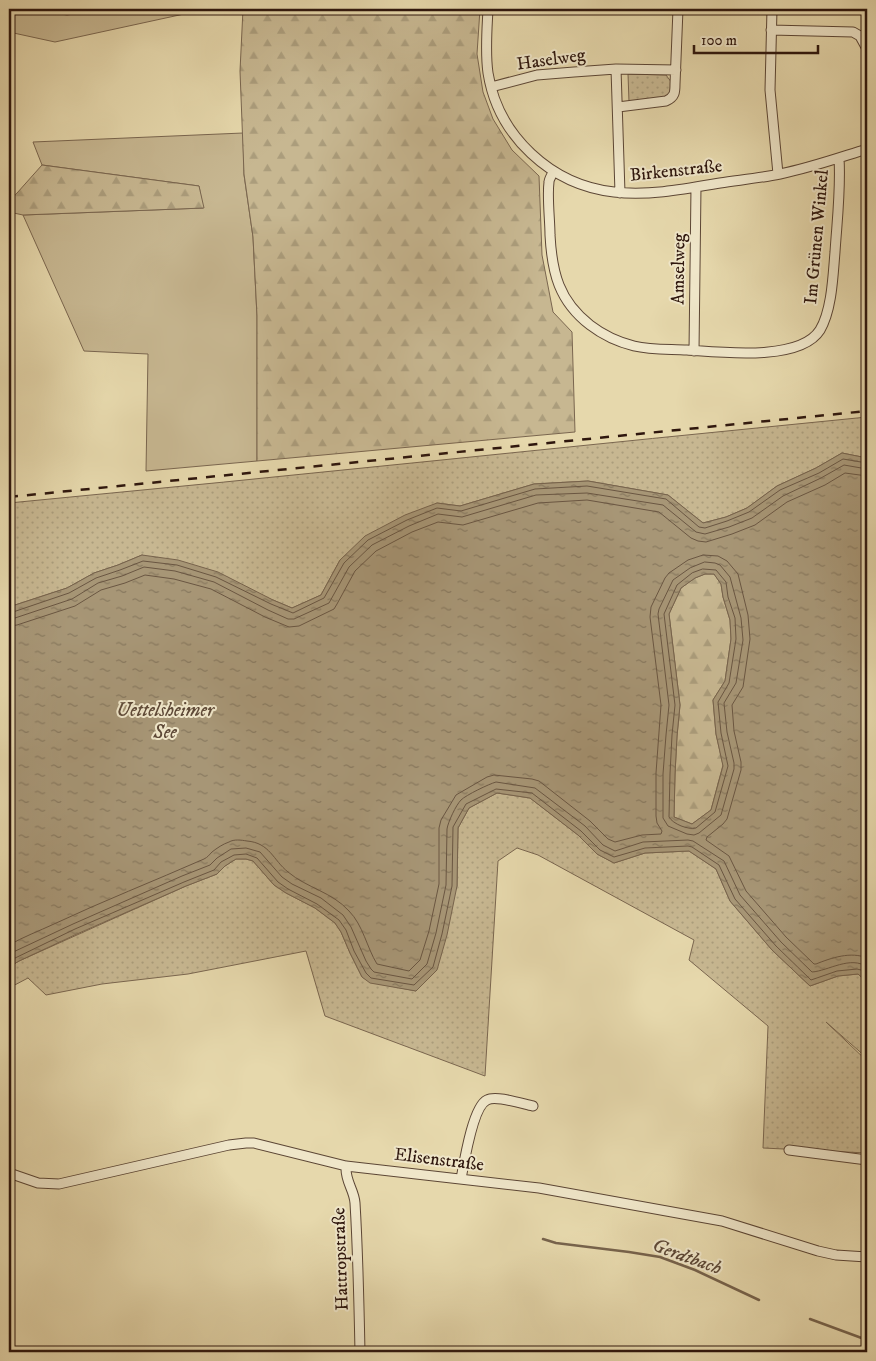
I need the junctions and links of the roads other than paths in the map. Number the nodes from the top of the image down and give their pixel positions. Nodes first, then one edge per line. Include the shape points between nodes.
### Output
1 (488, 9) edge
2 (678, 9) edge
3 (772, 9) edge
4 (771, 30) junction
5 (866, 47) dead end
6 (616, 69) junction
7 (676, 70) junction
8 (491, 87) junction
9 (618, 106) junction
10 (867, 148) edge
11 (839, 158) junction
12 (553, 172) junction
13 (778, 174) junction
14 (696, 187) junction
15 (620, 192) junction
16 (694, 351) junction
17 (533, 1106) dead end
18 (789, 1150) dead end
19 (867, 1160) edge
20 (346, 1166) junction
21 (9, 1173) edge
22 (461, 1179) junction
23 (867, 1257) edge
24 (360, 1352) edge

1 - 8 street, Birkenstraße via 487,51
2 - 7 street
3 - 4 street
4 - 5 street via 852,32 860,36
4 - 13 street via 770,90
6 - 7 street, Haselweg
6 - 8 street, Haselweg via 537,75
6 - 9 street
7 - 9 street via 672,99
8 - 12 street, Birkenstraße via 504,118 521,144
9 - 15 street
10 - 11 street, Birkenstraße
11 - 13 street, Birkenstraße
11 - 16 street, Im Grünen Winkel via 832,280 820,331 801,344 767,353
12 - 15 street, Birkenstraße via 597,189
12 - 16 street, Im Grünen Winkel via 549,181 552,259 558,284 573,309 593,327 615,340 635,346
13 - 14 street, Birkenstraße
14 - 15 street, Birkenstraße
14 - 16 street, Amselweg
17 - 22 street via 495,1098 482,1104 475,1117
18 - 19 street
20 - 21 street, Elisenstraße via 246,1143 59,1184 38,1183
20 - 22 street, Elisenstraße
20 - 24 street, Hattropstraße via 355,1199
22 - 23 street, Elisenstraße via 539,1188 722,1222 836,1256

